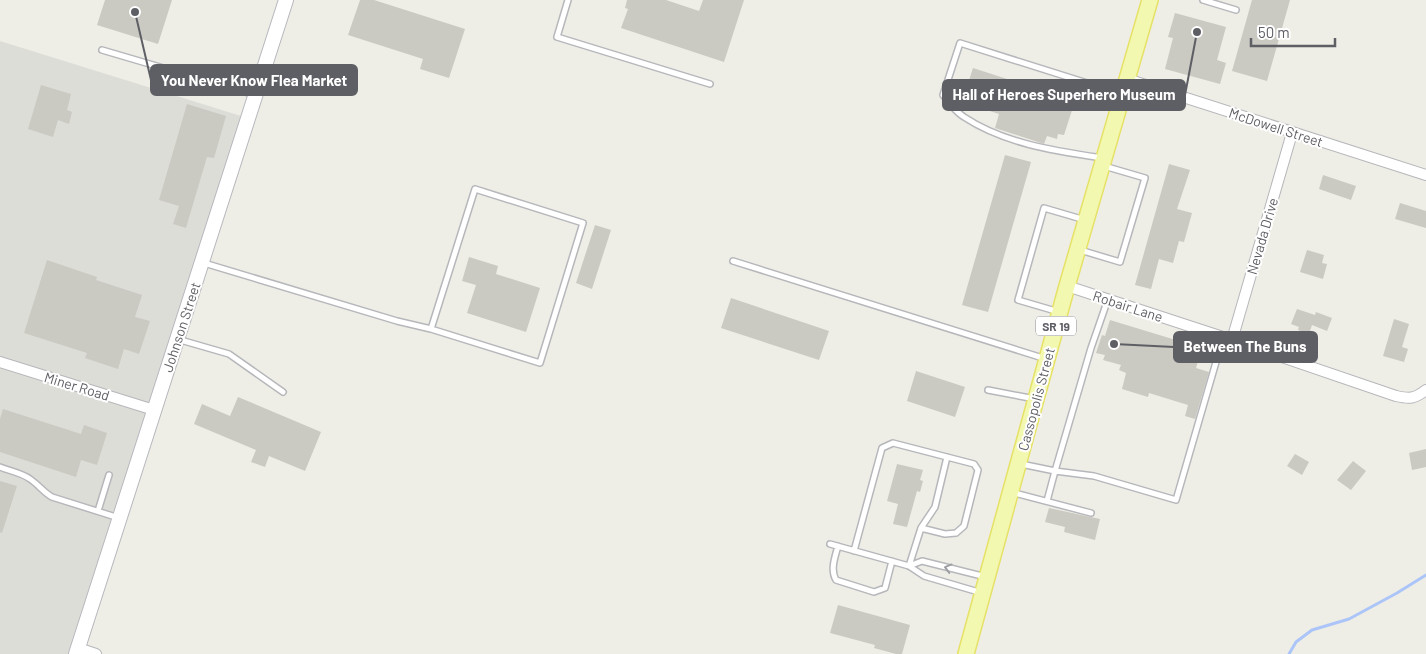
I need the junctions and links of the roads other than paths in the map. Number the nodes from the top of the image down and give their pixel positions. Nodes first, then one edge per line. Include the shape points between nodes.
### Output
1 (286, 0) edge
2 (568, 0) edge
3 (1150, 0) edge
4 (1203, 0) edge
5 (1236, 10) dead end
6 (102, 50) dead end
7 (1127, 79) junction
8 (710, 84) dead end
9 (1123, 94) junction
10 (256, 95) junction
11 (1292, 133) junction
12 (1103, 162) junction
13 (1426, 175) edge
14 (1086, 220) junction
15 (1077, 249) junction
16 (733, 261) dead end
17 (201, 262) junction
18 (1067, 286) junction
19 (1108, 299) junction
20 (1059, 313) junction
21 (431, 329) junction
22 (177, 338) junction
23 (1228, 338) junction
24 (1047, 359) junction
25 (0, 362) edge
26 (988, 390) dead end
27 (283, 392) dead end
28 (1422, 394) edge
29 (1036, 399) junction
30 (154, 410) junction
31 (947, 457) junction
32 (1018, 464) junction
33 (0, 467) edge
34 (1055, 471) junction
35 (108, 475) dead end
36 (1011, 492) junction
37 (1047, 501) junction
38 (98, 511) junction
39 (1092, 513) dead end
40 (119, 518) junction
41 (921, 528) junction
42 (830, 544) dead end
43 (838, 546) junction
44 (854, 551) junction
45 (892, 561) junction
46 (909, 566) junction
47 (987, 578) junction
48 (983, 593) junction
49 (77, 651) edge
50 (96, 654) edge
51 (966, 654) edge

1 - 10 street, Johnson Street
2 - 8 lane via 557,36
3 - 7 main road, Cassopolis Street / SR 19
4 - 5 lane
6 - 10 lane
7 - 9 main road, Cassopolis Street / SR 19
7 - 11 street, McDowell Street
9 - 12 main road, Cassopolis Street / SR 19
9 - 12 lane via 960,43 943,96 962,116 988,130 1042,148
10 - 17 street, Johnson Street
11 - 13 street, McDowell Street
11 - 23 street, Nevada Drive
12 - 14 main road, Cassopolis Street / SR 19
12 - 15 lane via 1145,178 1120,262
14 - 15 main road, Cassopolis Street / SR 19
14 - 20 lane via 1044,208 1018,300
15 - 18 main road, Cassopolis Street / SR 19
16 - 24 lane
17 - 21 lane
17 - 22 street, Johnson Street
18 - 19 street, Robair Lane
18 - 20 main road, Cassopolis Street / SR 19
19 - 23 street, Robair Lane
19 - 34 lane
20 - 24 main road, Cassopolis Street / SR 19
21 - 21 lane via 540,363 583,223 474,189
22 - 27 lane via 229,354
22 - 30 street, Johnson Street
23 - 28 street, Robair Lane via 1396,396 1410,399
23 - 34 lane via 1176,500 1094,476
24 - 29 main road, Cassopolis Street / SR 19
25 - 30 street, Miner Road
26 - 29 lane
29 - 32 main road, Cassopolis Street / SR 19
30 - 40 street, Johnson Street
31 - 41 lane via 934,508
31 - 41 lane via 974,464 978,470 964,526 956,533 945,534
31 - 44 lane via 893,443 882,448
32 - 34 lane
32 - 36 main road, Cassopolis Street / SR 19
33 - 38 lane via 28,477 45,494
34 - 37 lane
35 - 38 lane
36 - 37 lane
36 - 47 main road, Cassopolis Street / SR 19
37 - 39 lane
38 - 40 lane
40 - 49 street, Johnson Street
41 - 46 lane
42 - 43 lane
43 - 44 lane
43 - 45 lane via 833,569 836,580 874,592 885,588
44 - 45 lane
45 - 46 lane
47 -> 46 lane via 922,561
46 - 48 lane via 924,576
47 - 48 main road, Cassopolis Street / SR 19
48 - 51 main road, Cassopolis Street / SR 19
49 - 50 street

